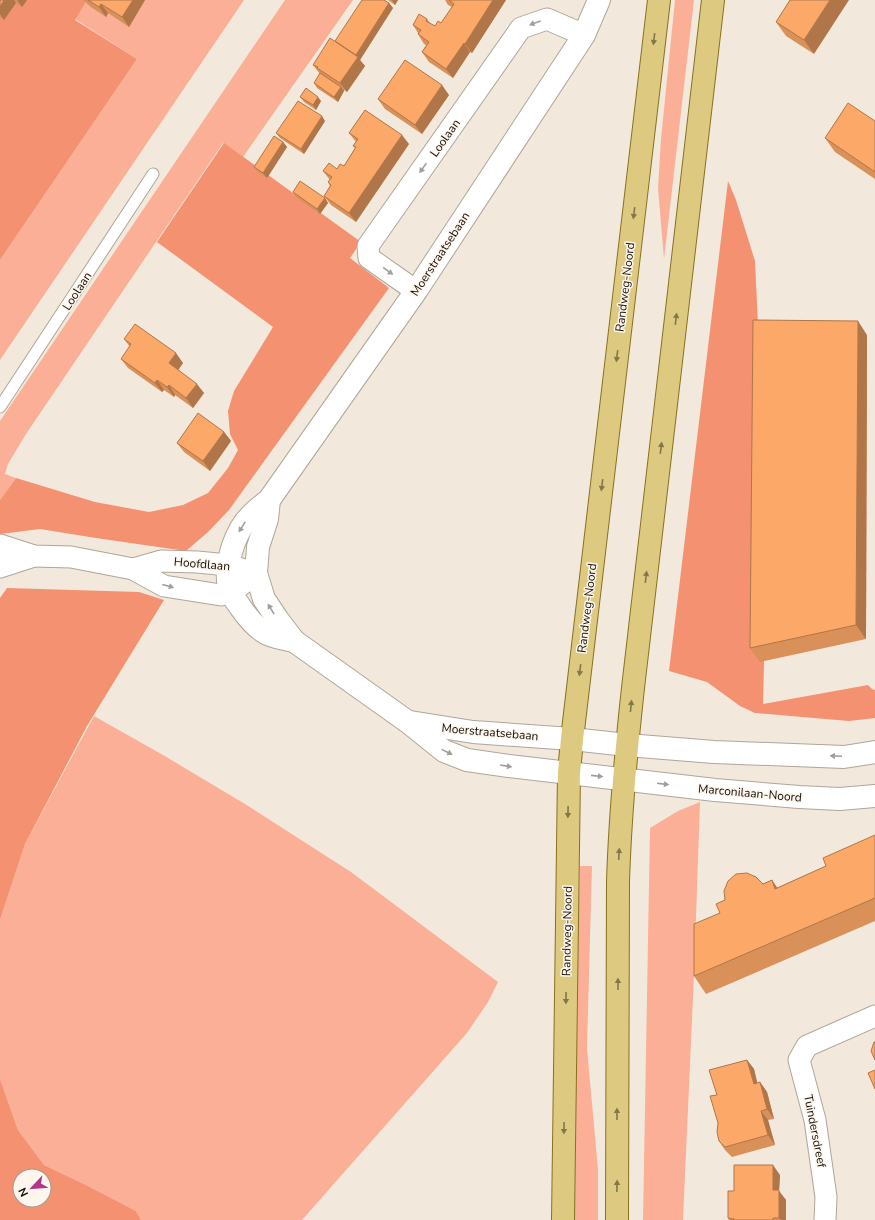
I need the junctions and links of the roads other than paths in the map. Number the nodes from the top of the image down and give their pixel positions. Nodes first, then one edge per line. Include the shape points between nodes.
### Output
1 (599, 0) edge
2 (659, 0) edge
3 (713, 0) edge
4 (584, 35) junction
5 (153, 174) dead end
6 (416, 291) junction
7 (0, 407) edge
8 (269, 500) junction
9 (0, 545) edge
10 (34, 556) junction
11 (228, 565) junction
12 (0, 567) edge
13 (133, 569) junction
14 (256, 574) junction
15 (231, 593) junction
16 (294, 641) junction
17 (408, 722) junction
18 (572, 739) junction
19 (627, 745) junction
20 (875, 752) edge
21 (569, 773) junction
22 (625, 780) junction
23 (875, 796) edge
24 (875, 1016) edge
25 (563, 1220) edge
26 (617, 1220) edge
27 (826, 1220) edge

1 - 4 street, Moerstraatsebaan
2 -> 18 main road, Randweg-Noord
19 -> 3 main road
4 - 6 street, Moerstraatsebaan
4 -> 6 street, Loolaan via 547,19 521,28 368,246 369,258
5 - 7 lane, Loolaan
6 - 8 street, Moerstraatsebaan
8 -> 11 street, Moerstraatsebaan via 241,527
8 - 14 street, Moerstraatsebaan via 267,518 258,547
9 - 10 street, Hoofdlaan
10 - 12 street, Hoofdlaan
10 - 13 street, Hoofdlaan via 71,557
11 - 13 street, Hoofdlaan via 161,561
11 - 14 street, Hoofdlaan
11 - 15 street, Moerstraatsebaan
13 -> 15 street, Hoofdlaan via 164,586 221,595
14 - 15 street, Hoofdlaan
16 -> 14 street, Moerstraatsebaan via 264,599
15 - 16 street, Moerstraatsebaan via 245,614 261,630 269,635
16 - 17 street, Moerstraatsebaan
17 - 18 street, Moerstraatsebaan via 474,732
17 -> 21 street, Moerstraatsebaan via 444,751 467,760
18 - 19 street, Moerstraatsebaan
18 - 21 main road, Randweg-Noord
20 -> 19 street via 837,756 714,752
19 - 22 main road
21 -> 22 street, Moerstraatsebaan
21 -> 25 main road, Randweg-Noord
22 -> 23 street, Marconilaan-Noord via 799,797 840,799
26 -> 22 main road via 618,882
24 - 27 street, Tuindersdreef via 807,1046 799,1060 815,1120 826,1197

